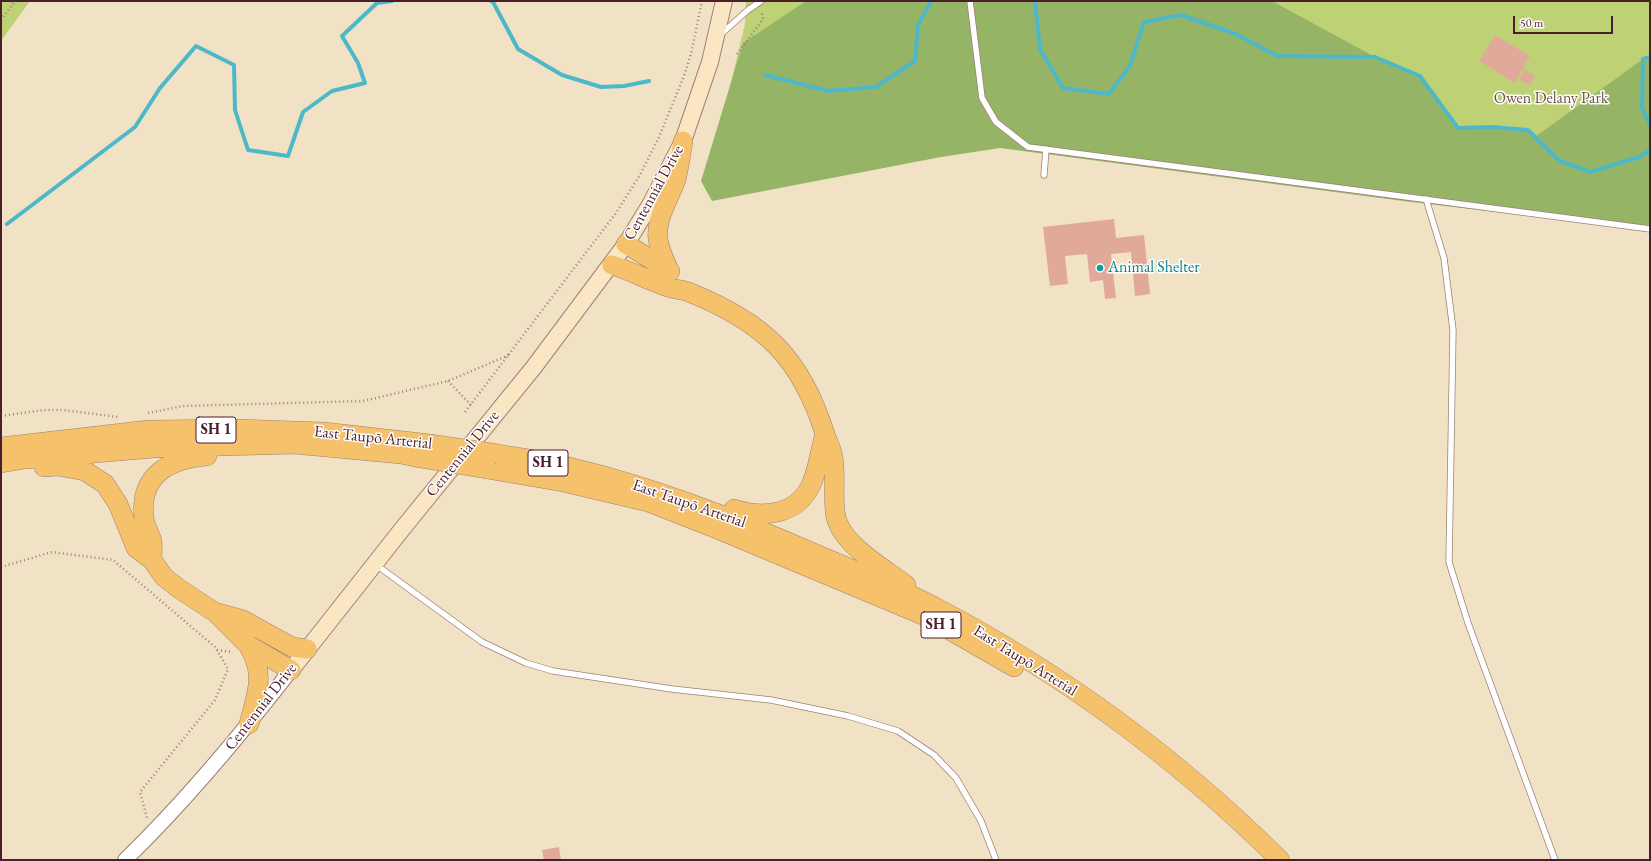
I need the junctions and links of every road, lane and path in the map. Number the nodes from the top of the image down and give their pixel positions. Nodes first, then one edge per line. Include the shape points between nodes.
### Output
1 (15, 1) edge
2 (702, 1) edge
3 (724, 1) edge
4 (970, 1) edge
5 (760, 4) edge
6 (1, 20) edge
7 (716, 39) junction
8 (737, 54) dead end
9 (683, 141) junction
10 (1046, 149) junction
11 (1044, 175) dead end
12 (1426, 199) junction
13 (1650, 229) edge
14 (626, 244) junction
15 (612, 265) junction
16 (669, 270) junction
17 (690, 292) junction
18 (509, 355) junction
19 (448, 381) junction
20 (471, 405) junction
21 (465, 412) dead end
22 (144, 414) dead end
23 (1, 416) edge
24 (121, 417) dead end
25 (825, 434) junction
26 (1, 447) edge
27 (425, 451) junction
28 (401, 454) junction
29 (492, 461) junction
30 (1, 463) edge
31 (1, 472) edge
32 (598, 474) junction
33 (152, 560) junction
34 (375, 564) junction
35 (1, 567) edge
36 (936, 608) junction
37 (216, 613) junction
38 (248, 645) junction
39 (307, 649) junction
40 (291, 670) junction
41 (249, 724) junction
42 (152, 834) junction
43 (125, 860) edge
44 (996, 860) edge
45 (1269, 860) edge
46 (1280, 860) edge
47 (1555, 860) edge

1 - 6 path
2 - 18 path via 684,76 672,109 644,168 616,213
3 - 7 main road, Centennial Drive
4 - 10 lane via 982,98 996,122 1028,147
5 - 7 lane via 748,10
5 - 8 path via 763,18
7 - 9 main road, Centennial Drive
9 - 14 main road, Centennial Drive
9 - 16 highway via 675,181 656,228 659,247
10 - 11 lane
10 - 12 lane
12 - 13 lane
12 - 47 lane via 1444,258 1453,330 1449,562 1468,623
14 - 15 main road, Centennial Drive
14 - 16 highway
15 - 17 highway via 670,288
15 - 34 main road, Centennial Drive via 534,367
16 - 17 highway via 680,277
17 - 25 highway via 749,323 781,350 810,392
18 - 19 path
18 - 20 path
19 - 20 path
19 - 22 path via 363,401 183,406
20 - 21 path
23 - 24 path via 63,410
25 - 32 highway via 812,484 799,502 778,513 748,513 629,475
25 - 36 highway via 833,457 835,513 842,532 851,543
26 - 27 highway, East Taupō Arterial / SH 1 via 149,430 237,430 324,432
27 - 28 highway, East Taupō Arterial / SH 1
27 - 29 highway, East Taupō Arterial / SH 1, bridge
28 - 30 highway, East Taupō Arterial / SH 1 via 294,444 154,448
28 - 33 highway via 287,452 197,457 166,467 154,476 143,502 145,528 152,541
29 - 32 highway, East Taupō Arterial / SH 1 via 569,467
29 - 45 highway, East Taupō Arterial / SH 1 via 563,482 648,502 925,616 1049,687 1126,741 1214,810
31 - 33 highway via 58,466 85,471 105,484 136,548
32 - 36 highway, East Taupō Arterial / SH 1 via 751,526
33 - 37 highway via 164,577
34 - 39 main road, Centennial Drive
34 - 44 lane via 482,642 526,663 553,671 672,689 771,700 848,716 898,731 934,755 956,778 981,821
35 - 42 path via 52,552 113,560 215,647 228,669 215,700 140,792
36 - 46 highway, East Taupō Arterial / SH 1 via 1032,664 1113,718 1193,779
37 - 38 highway
37 - 39 highway via 243,620 292,647
38 - 40 highway
38 - 41 highway via 259,670 259,682
39 - 40 main road, Centennial Drive
40 - 41 street, Centennial Drive
41 - 42 street, Centennial Drive
42 - 43 street, Centennial Drive

